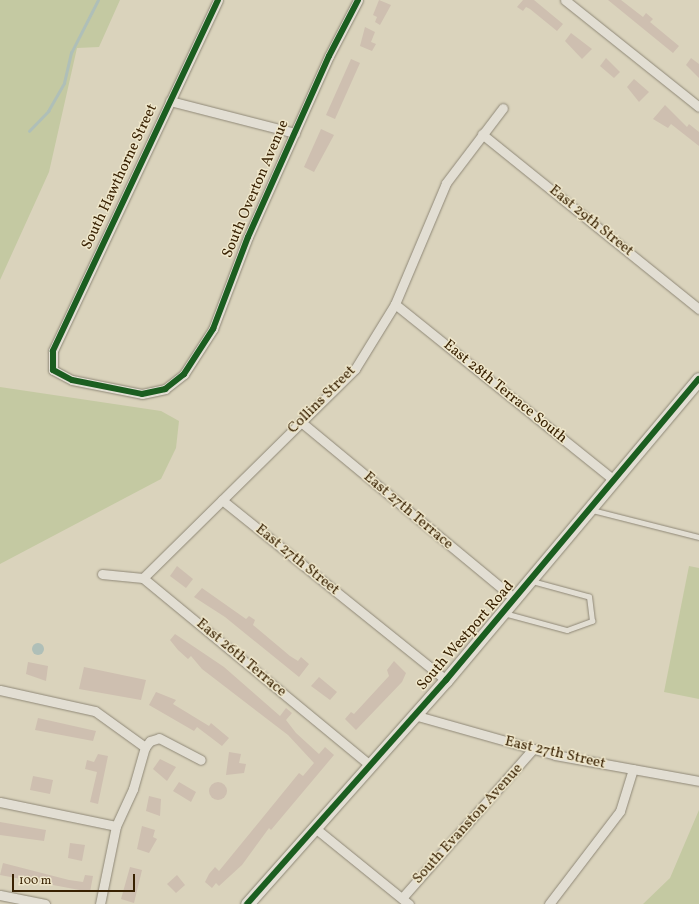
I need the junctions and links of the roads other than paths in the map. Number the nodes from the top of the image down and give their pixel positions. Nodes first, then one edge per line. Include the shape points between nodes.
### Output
1 (218, 0) edge
2 (358, 0) edge
3 (565, 0) edge
4 (170, 100) junction
5 (699, 107) edge
6 (503, 108) dead end
7 (295, 133) junction
8 (482, 134) junction
9 (395, 304) junction
10 (699, 309) edge
11 (699, 379) edge
12 (173, 384) joint
13 (301, 422) junction
14 (615, 480) junction
15 (222, 500) junction
16 (590, 510) junction
17 (699, 537) edge
18 (102, 574) dead end
19 (144, 578) junction
20 (530, 581) junction
21 (515, 599) junction
22 (504, 613) junction
23 (446, 680) junction
24 (0, 690) edge
25 (414, 715) junction
26 (145, 748) junction
27 (533, 749) junction
28 (201, 760) dead end
29 (370, 765) junction
30 (633, 769) junction
31 (699, 781) edge
32 (0, 802) edge
33 (116, 826) junction
34 (315, 828) junction
35 (0, 895) edge
36 (405, 901) edge
37 (45, 904) edge
38 (100, 904) edge
39 (248, 904) edge
40 (549, 904) edge

1 - 4 street, South Hawthorne Street
2 - 7 street, South Overton Avenue
3 - 5 street
4 - 7 street
4 - 12 street, South Hawthorne Street via 53,351 53,368 72,380 130,393 154,393
6 - 8 street, Collins Street
7 - 12 street, South Overton Avenue via 212,329 184,374
8 - 9 street, Collins Street via 446,183
8 - 10 street, East 29th Street
9 - 13 street, Collins Street via 355,369
9 - 14 street, East 28th Terrace South
11 - 14 street, South Westport Road
13 - 15 street, Collins Street
13 - 21 street, East 27th Terrace
14 - 16 street, South Westport Road
15 - 19 street, Collins Street
15 - 23 street, East 27th Street
16 - 17 lane
16 - 20 street, South Westport Road
18 - 19 street
19 - 29 street, East 26th Terrace
20 - 21 street, South Westport Road
20 - 22 lane via 590,597 592,621 567,630
21 - 22 street, South Westport Road
22 - 23 street, South Westport Road
23 - 25 street, South Westport Road
24 - 26 street via 94,711
25 - 27 street, East 27th Street
25 - 29 street, South Westport Road
26 - 28 street via 150,741 159,738
26 - 33 street via 133,789
27 - 30 street, East 27th Street
27 - 36 street, South Evanston Avenue
29 - 34 street, South Westport Road
30 - 31 street, East 27th Street
30 - 40 street via 620,811
32 - 33 street
33 - 38 street
34 - 36 street
34 - 39 street, South Westport Road
35 - 37 street

